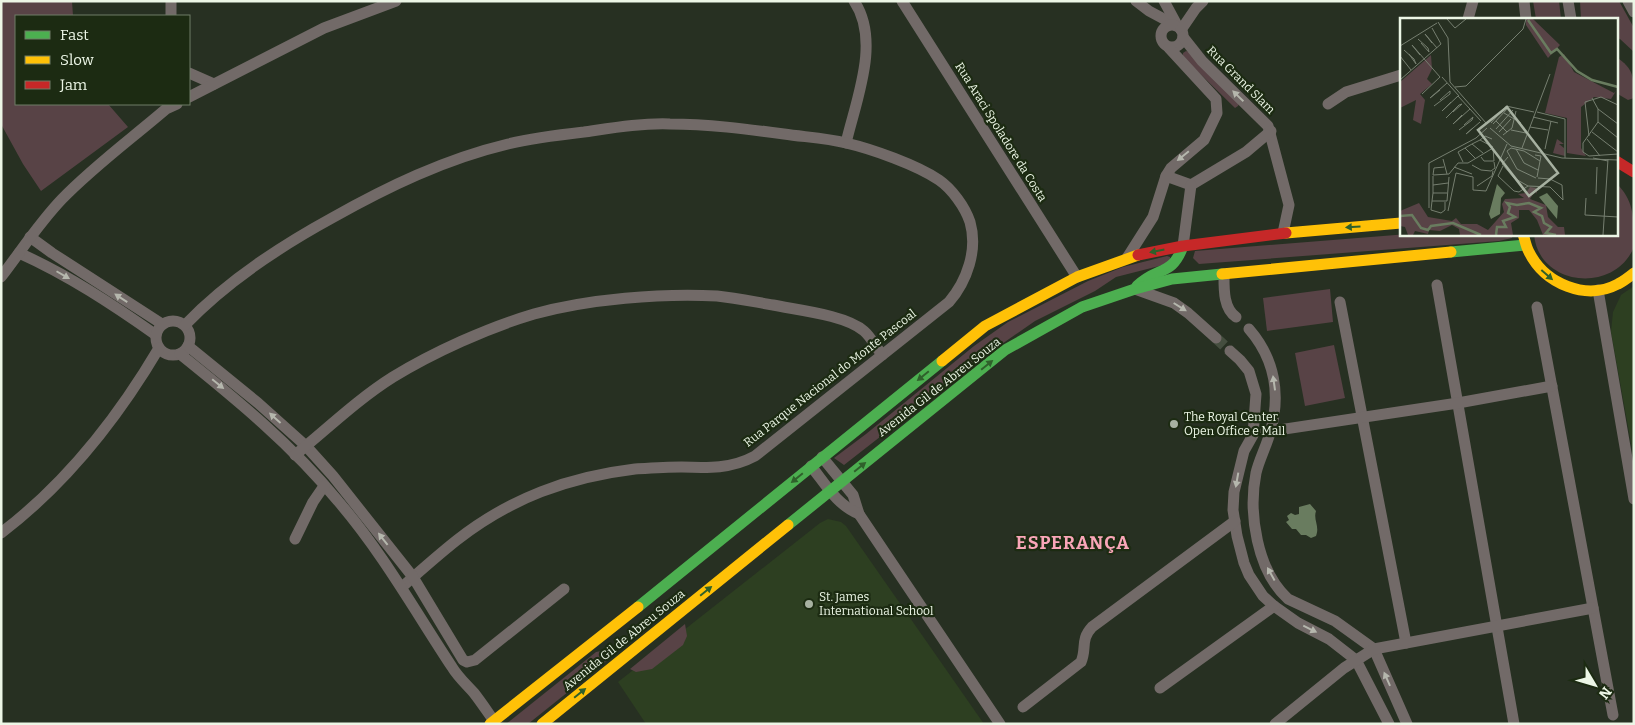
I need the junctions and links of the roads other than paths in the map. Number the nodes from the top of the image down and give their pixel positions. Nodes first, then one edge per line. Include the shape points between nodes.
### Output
1 (172, 1) edge
2 (396, 1) edge
3 (854, 1) edge
4 (902, 1) edge
5 (1136, 1) edge
6 (1164, 1) edge
7 (1203, 1) edge
8 (1474, 1) edge
9 (1524, 1) edge
10 (1568, 1) edge
11 (1628, 1) edge
12 (1147, 6) edge
13 (1634, 12) edge
14 (171, 15) edge
15 (1468, 18) edge
16 (1526, 18) edge
17 (1571, 18) edge
18 (1181, 31) junction
19 (1161, 34) junction
20 (1169, 48) junction
21 (190, 73) edge
22 (1400, 75) edge
23 (214, 84) junction
24 (190, 97) edge
25 (1328, 104) dead end
26 (166, 107) edge
27 (1270, 131) junction
28 (846, 143) junction
29 (1618, 162) edge
30 (1634, 172) edge
31 (1166, 176) junction
32 (1191, 185) junction
33 (1400, 224) edge
34 (1283, 233) junction
35 (30, 237) junction
36 (1524, 239) edge
37 (1183, 246) junction
38 (19, 253) junction
39 (1127, 258) junction
40 (1634, 273) edge
41 (1224, 274) junction
42 (1, 277) edge
43 (1078, 277) junction
44 (1437, 285) dead end
45 (1135, 289) junction
46 (1598, 290) junction
47 (1340, 302) dead end
48 (1537, 306) dead end
49 (1236, 317) dead end
50 (162, 324) junction
51 (185, 325) junction
52 (1249, 329) dead end
53 (156, 335) junction
54 (1216, 338) tunnel mouth
55 (159, 348) junction
56 (184, 350) junction
57 (1230, 351) tunnel mouth
58 (882, 355) junction
59 (1552, 386) junction
60 (1458, 403) junction
61 (1363, 418) junction
62 (1270, 431) junction
63 (1253, 435) junction
64 (306, 446) junction
65 (295, 455) junction
66 (822, 457) junction
67 (812, 466) junction
68 (843, 481) junction
69 (324, 486) junction
70 (830, 491) junction
71 (1634, 499) edge
72 (859, 514) junction
73 (1235, 521) junction
74 (1, 533) edge
75 (295, 538) dead end
76 (413, 577) junction
77 (402, 587) junction
78 (564, 589) dead end
79 (1274, 606) junction
80 (1593, 608) junction
81 (1498, 626) junction
82 (1406, 643) junction
83 (1374, 650) junction
84 (1356, 660) junction
85 (1160, 688) dead end
86 (1023, 707) dead end
87 (1613, 716) dead end
88 (492, 722) edge
89 (542, 724) edge
90 (1000, 724) edge
91 (1274, 724) edge
92 (1389, 724) edge
93 (1407, 724) edge
94 (1514, 724) edge

1 - 14 street
2 - 23 street via 324,28
3 - 28 street via 867,31 867,45
4 - 43 street, Rua Araci Spoladore da Costa
5 - 12 street
6 - 18 street, Rua Grand Slam
7 - 18 street
8 - 15 street
9 - 16 street
10 - 17 street
11 - 13 street
12 - 18 street
12 - 19 street
18 - 19 street via 1167,26
18 - 20 street via 1180,44
27 -> 18 street, Rua Grand Slam via 1264,120 1202,61
19 - 20 street via 1161,41
20 -> 31 street via 1216,99 1218,106 1204,140 1174,164
21 - 23 street
22 - 25 street via 1346,92
23 - 24 street
26 - 35 street via 95,166
27 - 32 street via 1246,152
27 - 34 street, Rua Grand Slam via 1289,205
28 - 51 street, Rua Parque Nacional do Monte Pascoal via 721,126 668,124 621,126 508,143 435,167 357,203 292,240 230,283
28 - 58 street, Rua Parque Nacional do Monte Pascoal via 908,164 942,182 968,216 972,230 969,266 959,290 949,302
29 - 30 street
31 - 32 street
31 - 39 street via 1153,217
32 - 37 street
33 -> 34 street, Avenida Gil de Abreu Souza
34 - 37 street, Avenida Gil de Abreu Souza
35 - 38 street
50 -> 35 street
36 - 41 street, Avenida Gil de Abreu Souza
36 -> 46 street via 1535,264 1549,278 1568,288
37 -> 39 street, Avenida Gil de Abreu Souza
37 - 45 street via 1176,264 1146,276
38 - 42 street
38 -> 53 street via 90,291
39 - 43 street, Avenida Gil de Abreu Souza
40 - 46 street via 1609,288
41 - 45 street, Avenida Gil de Abreu Souza via 1172,279
41 - 49 street via 1228,311
43 -> 66 street, Avenida Gil de Abreu Souza via 985,326
44 - 60 street
45 -> 54 street via 1174,303
68 -> 45 street, Avenida Gil de Abreu Souza via 1005,350 1082,307
46 - 71 street
47 - 61 street
48 - 59 street
50 - 51 street via 174,320
50 - 53 street
51 - 56 street via 190,335
62 -> 52 street via 1275,396 1271,364 1264,348
53 - 55 street
55 - 56 street via 169,355
55 - 74 street via 137,385 94,444 59,483
64 -> 56 street via 234,381
56 -> 65 street
57 - 63 street via 1245,366 1254,384
58 - 64 street via 863,330 846,321 742,299 666,296 570,305 516,320 430,356 371,392
58 - 76 street, Rua Parque Nacional do Monte Pascoal via 755,456 743,462 711,468 658,467 614,472 561,483 512,504 486,520
59 - 60 street
59 - 80 street
60 - 61 street
60 - 81 street
61 - 62 street
61 - 82 street
62 - 63 street
83 -> 62 street via 1335,621 1288,599 1272,577 1256,538 1254,494 1256,472
63 -> 73 street via 1238,473 1233,510
64 - 65 street
76 -> 64 street
65 - 69 street
66 - 67 street, Avenida Gil de Abreu Souza
66 - 68 street
67 - 70 street
67 -> 88 street, Avenida Gil de Abreu Souza
68 - 70 street, Avenida Gil de Abreu Souza
68 - 72 street via 853,495
69 - 75 street
69 - 77 street
70 - 72 street via 844,507
89 -> 70 street, Avenida Gil de Abreu Souza
72 - 90 street
73 - 79 street via 1249,575
73 - 86 street via 1092,627 1086,633 1081,662
76 - 77 street, Rua Parque Nacional do Monte Pascoal
76 - 78 street via 467,662 475,660
77 - 88 street via 453,669
79 -> 84 street via 1330,639
79 - 85 street
80 - 81 street
80 - 87 street
81 - 82 street
81 - 94 street
82 - 83 street
83 - 84 street
93 -> 83 street
84 - 91 street
84 - 92 street

